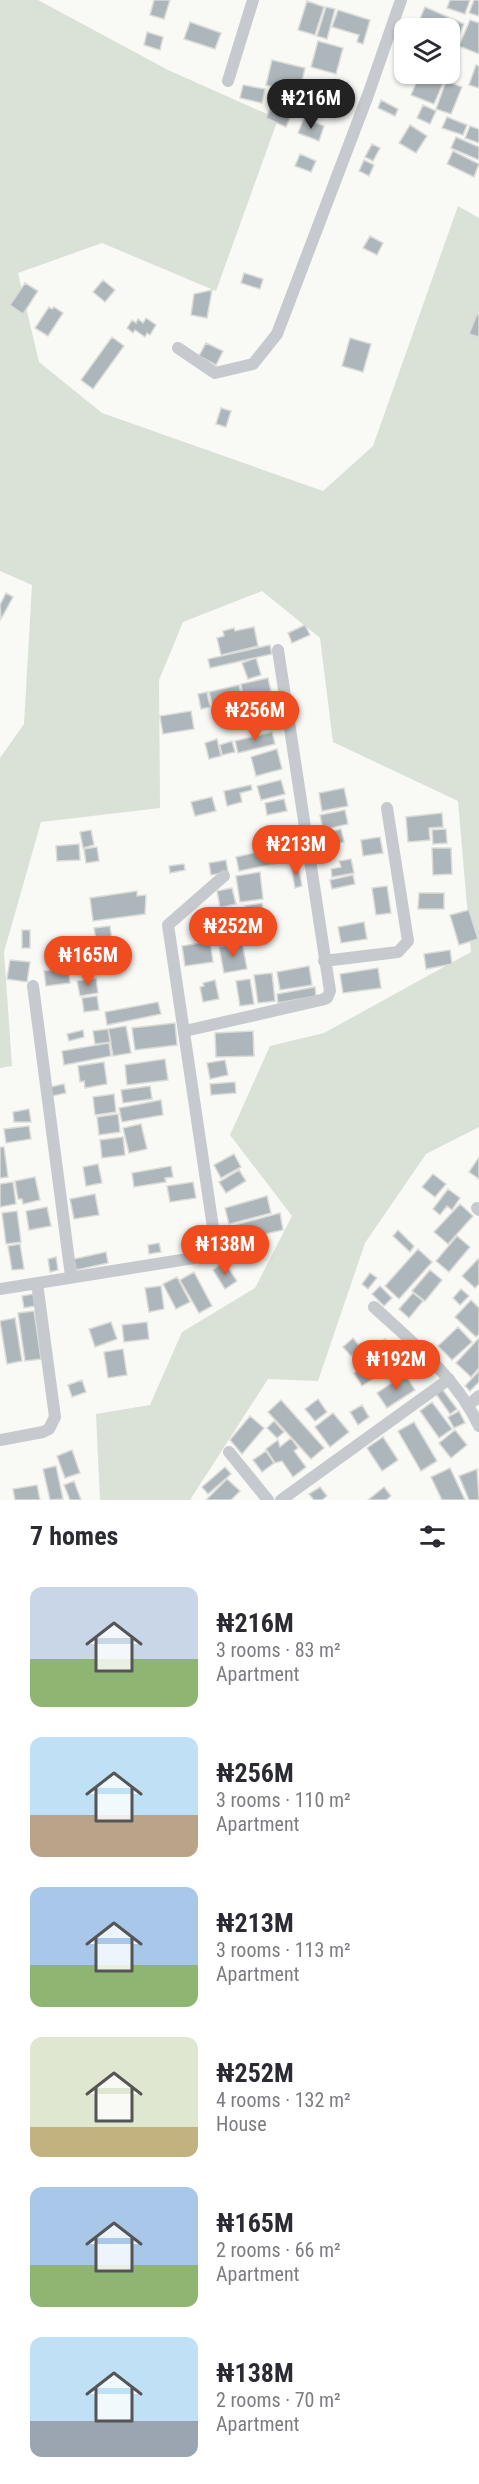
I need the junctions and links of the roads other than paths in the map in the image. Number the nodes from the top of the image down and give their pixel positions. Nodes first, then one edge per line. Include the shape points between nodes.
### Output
1 (253, 0) edge
2 (401, 0) edge
3 (228, 81) dead end
4 (178, 348) dead end
5 (278, 651) dead end
6 (387, 808) dead end
7 (224, 876) dead end
8 (324, 961) junction
9 (33, 986) dead end
10 (185, 1031) junction
11 (71, 1276) junction
12 (37, 1283) junction
13 (0, 1289) edge
14 (374, 1307) dead end
15 (448, 1379) junction
16 (474, 1401) edge
17 (479, 1426) edge
18 (0, 1440) edge
19 (229, 1452) dead end
20 (268, 1500) edge
21 (281, 1500) edge

1 - 3 street
2 - 4 street via 277,334 253,364 215,373
5 - 8 street
6 - 8 street via 408,941 399,952
7 - 10 street via 168,925
8 - 10 street via 330,991 327,998
9 - 11 street
10 - 11 street via 214,1234 194,1258
11 - 12 street
12 - 13 street
12 - 18 street via 55,1417 44,1432
14 - 15 street
15 - 16 street
15 - 21 street
16 - 17 street
19 - 20 street

